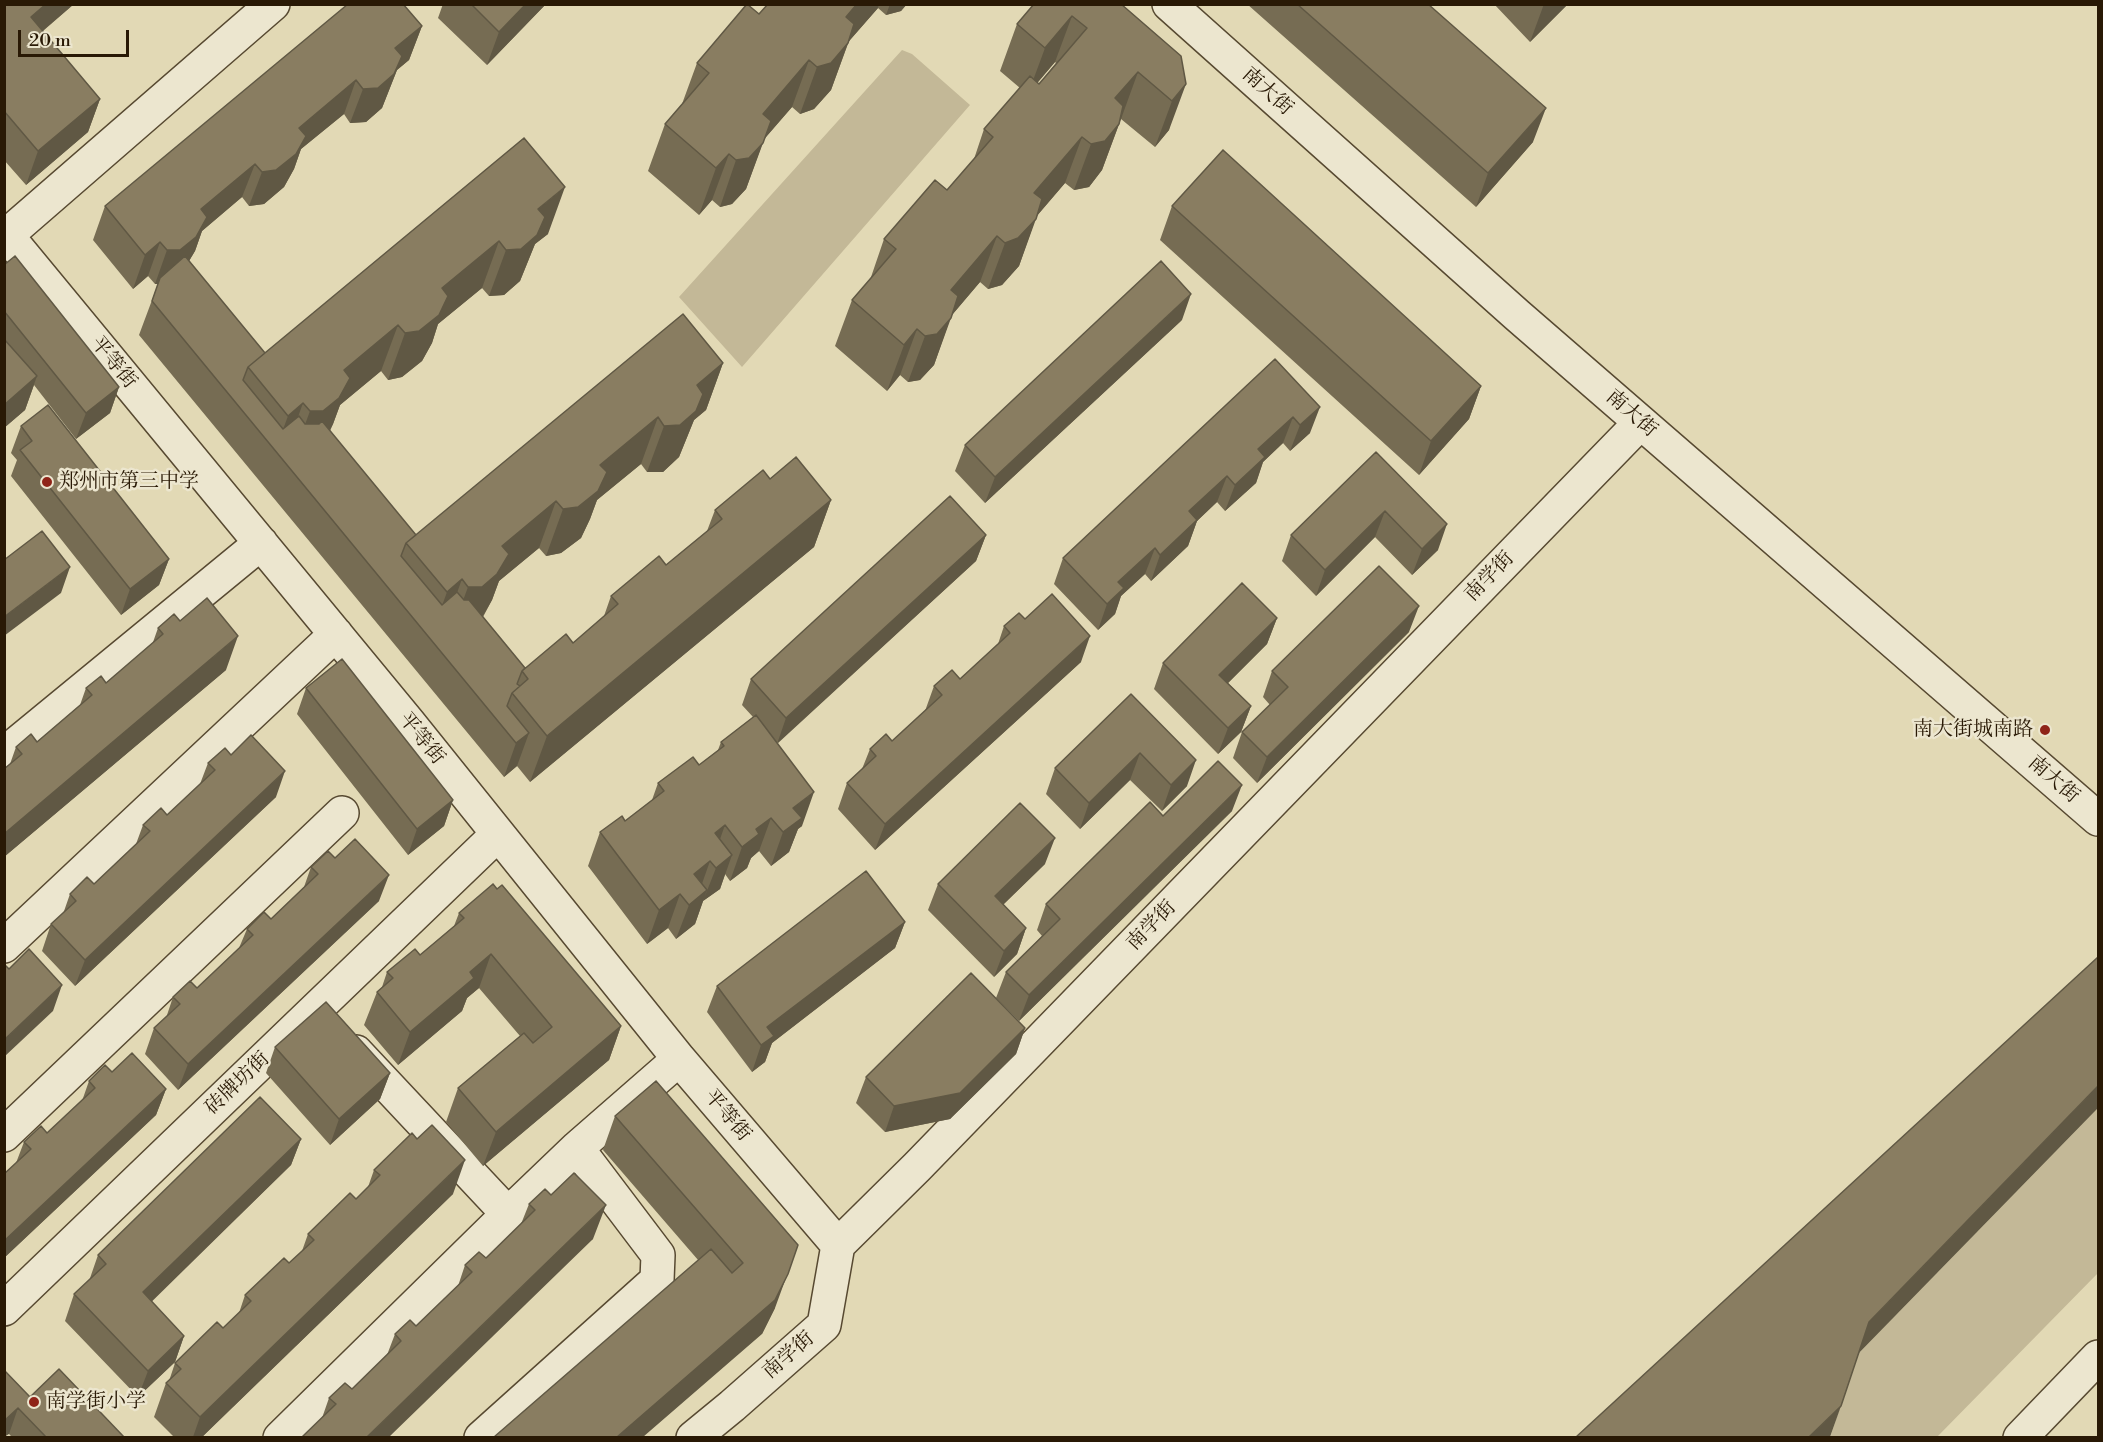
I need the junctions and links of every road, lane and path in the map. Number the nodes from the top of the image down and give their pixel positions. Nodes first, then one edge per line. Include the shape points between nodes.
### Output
1 (273, 4) edge
2 (1168, 4) edge
3 (6, 233) edge
4 (1640, 423) junction
5 (261, 543) junction
6 (336, 634) junction
7 (4, 754) edge
8 (342, 813) dead end
9 (2098, 819) edge
10 (498, 834) junction
11 (4, 946) edge
12 (315, 1010) junction
13 (679, 1059) junction
14 (4, 1135) edge
15 (577, 1149) junction
16 (508, 1214) junction
17 (838, 1245) junction
18 (4, 1309) edge
19 (2093, 1373) edge
20 (280, 1437) edge
21 (481, 1437) edge
22 (693, 1437) edge
23 (2020, 1437) edge

1 - 3 street
2 - 4 street, 南大街
3 - 5 street, 平等街
4 - 9 street, 南大街
4 - 17 street, 南学街
5 - 6 street, 平等街
5 - 7 street
6 - 10 street, 平等街
6 - 11 street
8 - 14 street
10 - 12 street, 砖牌坊街
10 - 13 street, 平等街
12 - 16 street
12 - 18 street, 砖牌坊街
13 - 15 street
13 - 17 street, 平等街
15 - 16 street
15 - 21 street via 658,1255 657,1280
16 - 20 street
17 - 22 street, 南学街 via 824,1325
19 - 23 street

